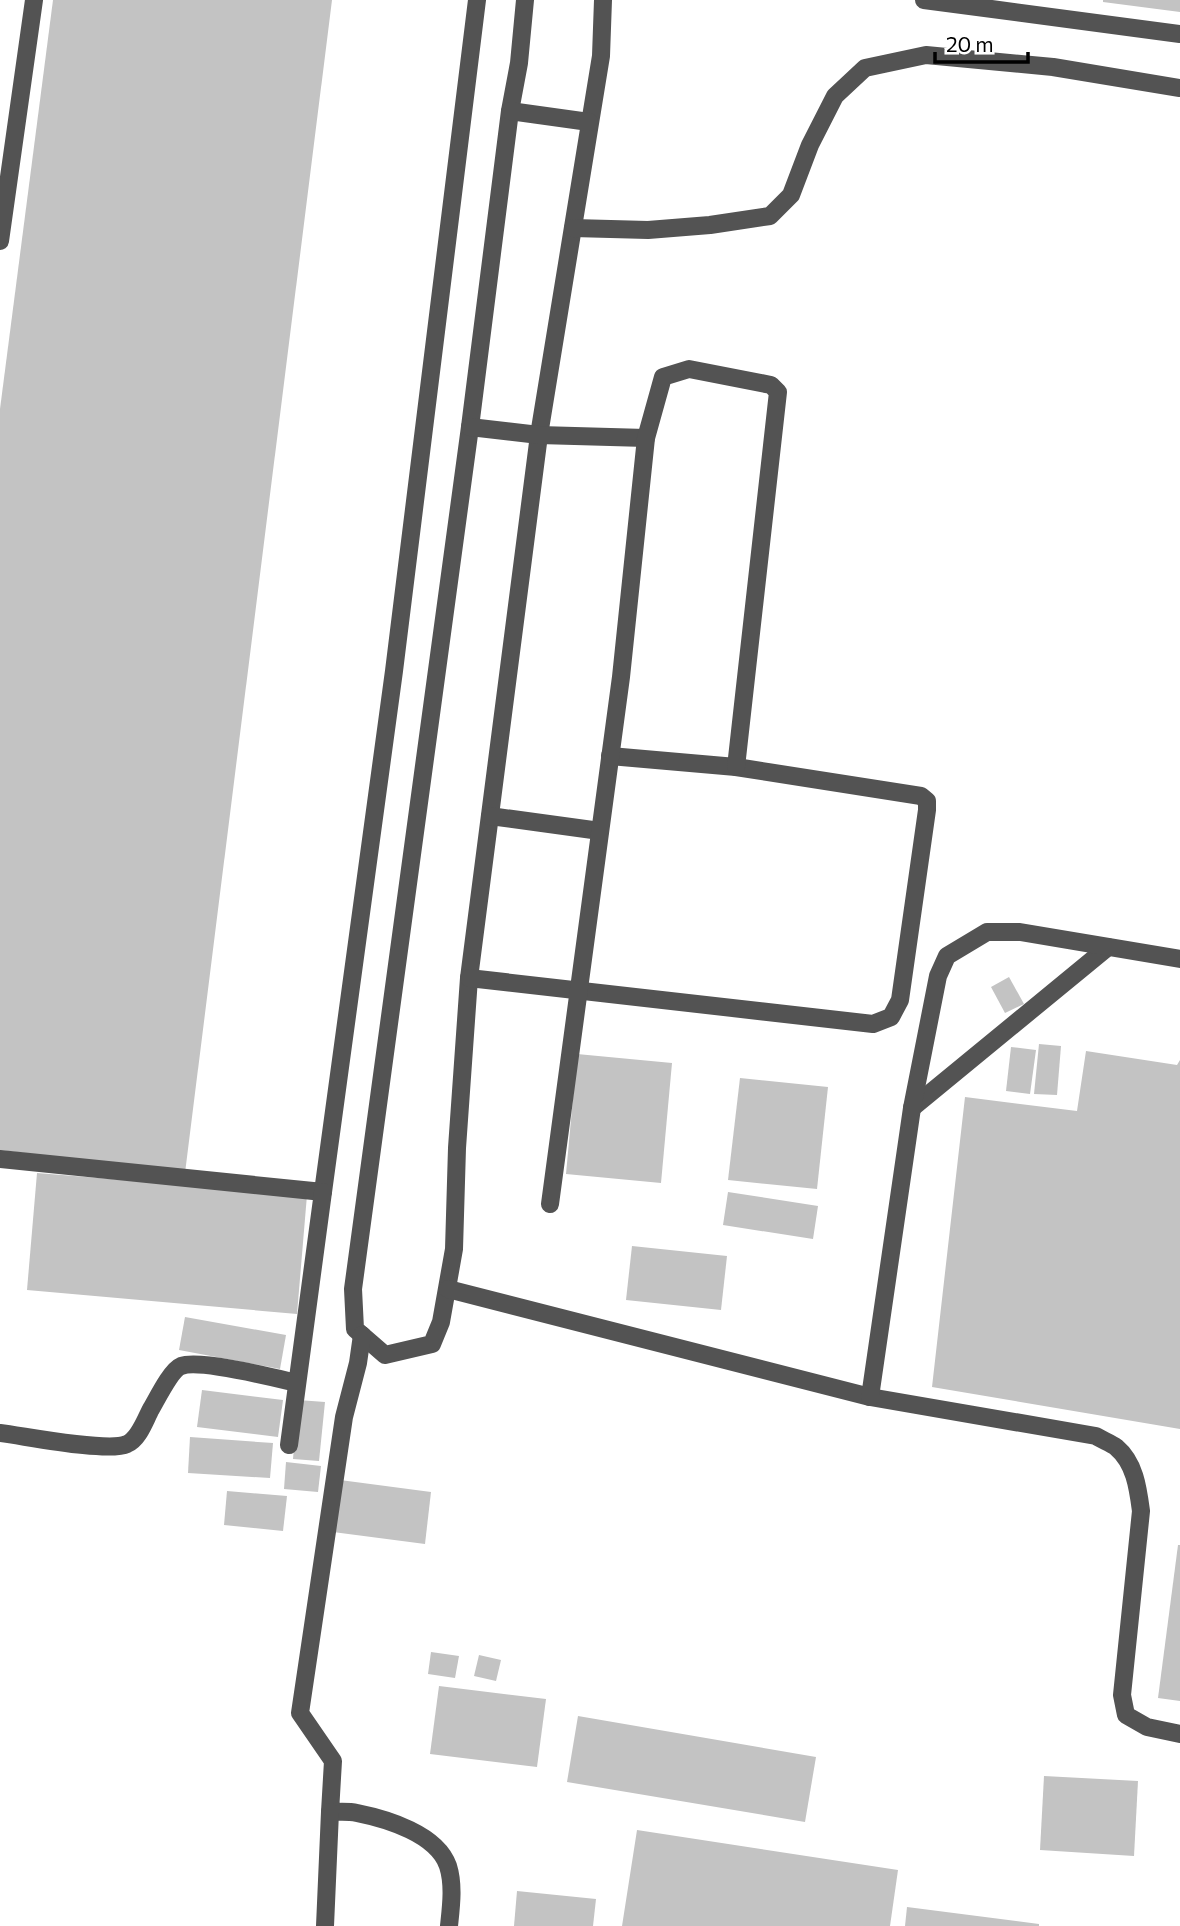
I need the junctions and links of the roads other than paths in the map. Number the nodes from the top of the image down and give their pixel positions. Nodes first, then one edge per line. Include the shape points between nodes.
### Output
1 (34, 0) edge
2 (477, 0) edge
3 (525, 0) edge
4 (603, 0) edge
5 (925, 0) edge
6 (1180, 34) edge
7 (1180, 88) edge
8 (510, 111) junction
9 (589, 122) junction
10 (573, 228) junction
11 (0, 241) edge
12 (470, 427) junction
13 (539, 435) junction
14 (646, 438) junction
15 (610, 756) junction
16 (736, 767) junction
17 (490, 816) junction
18 (600, 831) junction
19 (1108, 947) junction
20 (1180, 959) edge
21 (469, 978) junction
22 (579, 990) junction
23 (912, 1108) junction
24 (0, 1159) edge
25 (323, 1192) junction
26 (551, 1204) dead end
27 (448, 1289) junction
28 (358, 1332) junction
29 (298, 1383) junction
30 (870, 1397) junction
31 (0, 1433) edge
32 (289, 1446) dead end
33 (1180, 1734) edge
34 (330, 1812) junction
35 (325, 1926) edge
36 (449, 1926) edge

1 - 11 lane
2 - 25 lane via 394,671
3 - 8 lane
4 - 9 lane via 601,56
5 - 6 lane
7 - 10 lane via 1053,67 926,55 864,68 835,96 791,195 770,216 648,230
8 - 9 lane
8 - 12 lane
9 - 10 lane
10 - 13 lane
12 - 13 lane
12 - 28 lane via 353,1289
13 - 14 lane
13 - 17 lane
14 - 15 lane
14 - 16 lane via 663,377 689,369 771,384 778,393
15 - 16 lane
15 - 18 lane
16 - 22 lane via 921,796 927,802 900,1000 891,1017 873,1024
17 - 18 lane
17 - 21 lane
18 - 22 lane
19 - 20 lane
19 - 23 lane
19 - 23 lane via 1020,932 987,932 947,956 938,976
21 - 22 lane
21 - 27 lane
22 - 26 lane
23 - 30 lane
24 - 25 lane
25 - 29 lane
27 - 28 lane via 432,1344 385,1355
27 - 30 lane
28 - 34 lane via 358,1363 344,1417 300,1713 333,1761
29 - 31 lane via 224,1368 182,1366 130,1443 106,1447
29 - 32 lane
30 - 33 lane via 1096,1436 1116,1447 1131,1467 1140,1511 1122,1695 1126,1715 1147,1727
34 - 35 lane
34 - 36 lane via 354,1812 418,1833 439,1851 448,1866

